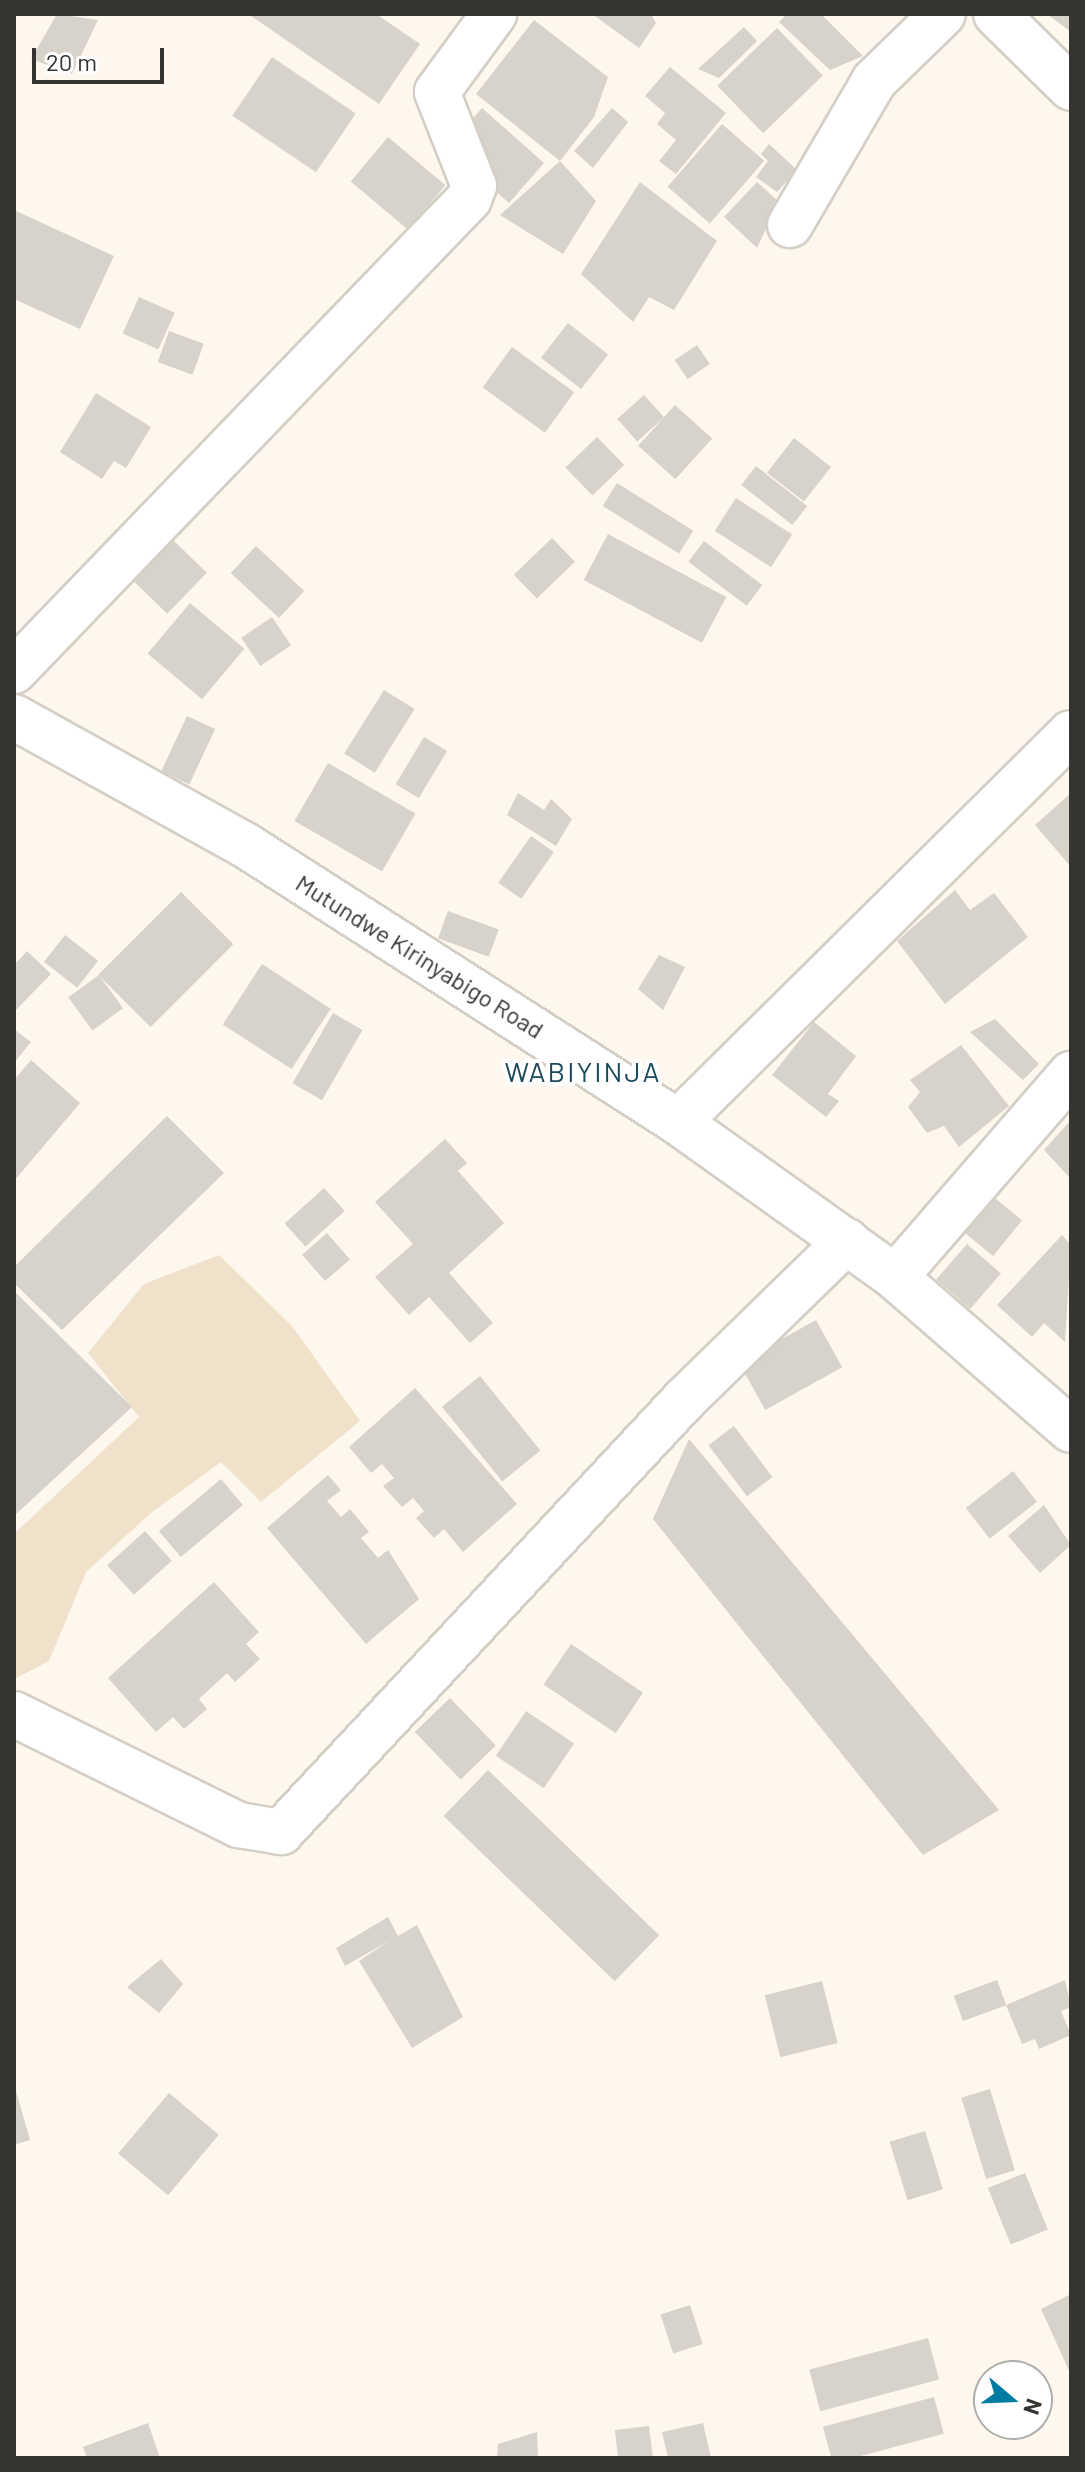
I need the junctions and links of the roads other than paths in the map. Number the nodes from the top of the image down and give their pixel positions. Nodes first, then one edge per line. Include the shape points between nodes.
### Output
1 (494, 14) edge
2 (943, 14) edge
3 (996, 14) edge
4 (1071, 88) edge
5 (790, 225) dead end
6 (14, 671) edge
7 (14, 717) edge
8 (1071, 733) edge
9 (1071, 1074) edge
10 (678, 1122) junction
11 (847, 1241) junction
12 (895, 1277) junction
13 (1071, 1430) edge
14 (14, 1714) edge

1 - 6 street via 437,92 474,186 469,199
2 - 5 street via 874,81
3 - 4 street
7 - 10 street, Mutundwe Kirinyabigo Road via 245,845
8 - 10 street
9 - 12 street
10 - 11 street, Mutundwe Kirinyabigo Road
11 - 12 street, Mutundwe Kirinyabigo Road
11 - 14 street via 683,1401 281,1832 239,1825
12 - 13 street, Mutundwe Kirinyabigo Road

